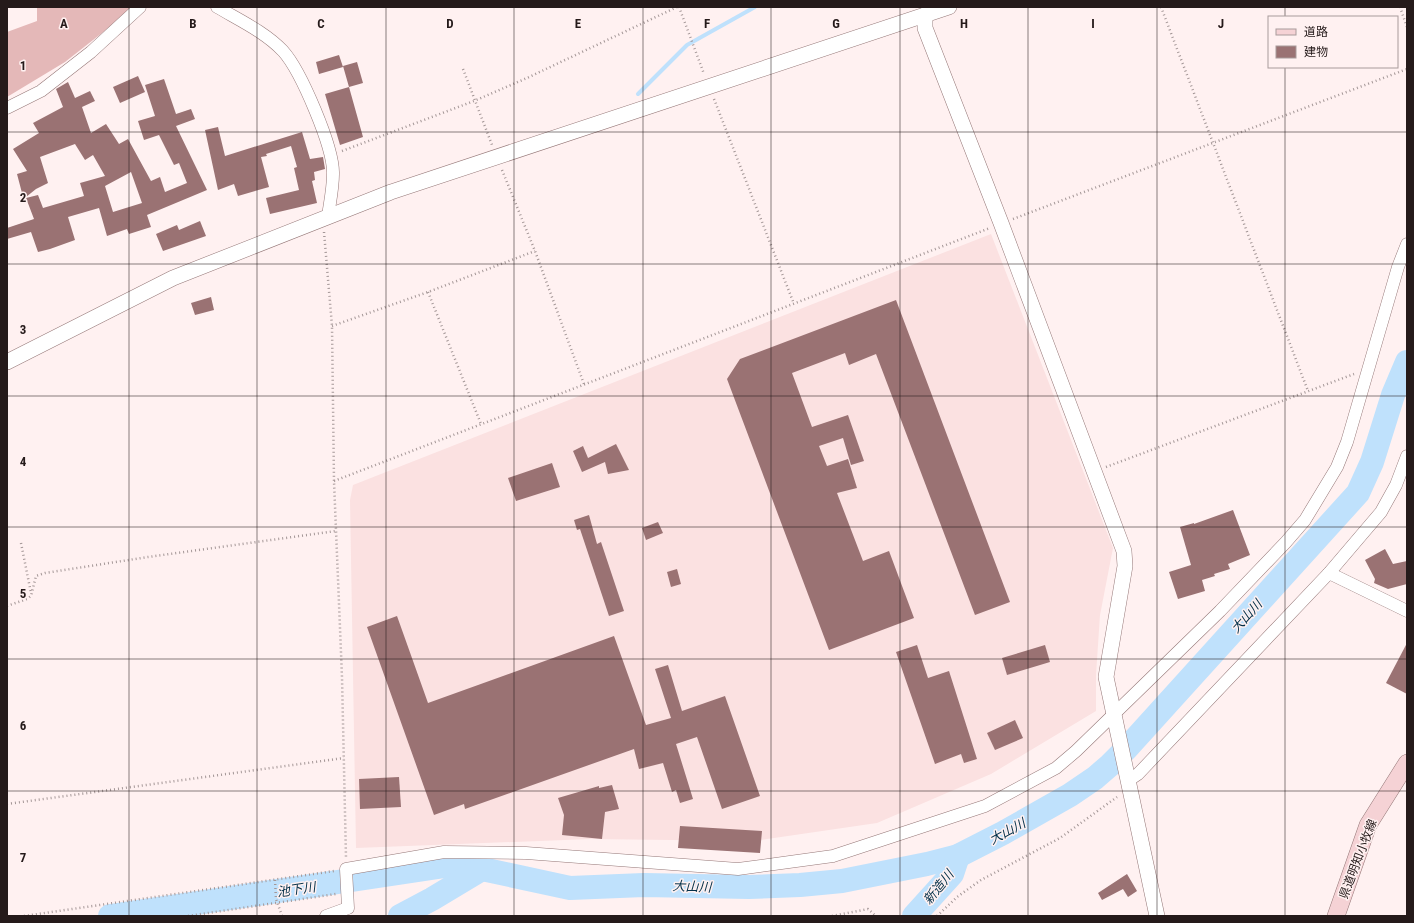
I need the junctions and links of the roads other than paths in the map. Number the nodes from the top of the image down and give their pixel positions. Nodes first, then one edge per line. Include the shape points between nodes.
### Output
1 (140, 7) edge
2 (217, 7) edge
3 (950, 7) edge
4 (925, 15) junction
5 (7, 108) edge
6 (328, 216) junction
7 (1407, 244) edge
8 (7, 362) edge
9 (1407, 456) edge
10 (1329, 574) junction
11 (1407, 611) edge
12 (1113, 715) junction
13 (1407, 763) edge
14 (1129, 784) junction
15 (326, 916) edge
16 (1157, 916) edge
17 (1336, 916) edge

1 - 5 street via 91,52 41,91
2 - 6 street via 282,50 301,78 332,155 334,174
3 - 4 street
4 - 6 street via 391,192
4 - 12 street via 926,28 1002,223 1124,551 1125,566 1106,678
6 - 8 street via 172,278
7 - 12 street via 1347,442 1337,467 1305,520 1220,611
9 - 10 street via 1396,485 1381,512
10 - 11 street
10 - 14 street
12 - 14 street
12 - 15 street via 1056,768 985,806 833,856 738,869 526,853 444,852 346,869 348,908
13 - 17 main road, 県道明知小牧線 via 1368,825
14 - 16 street

